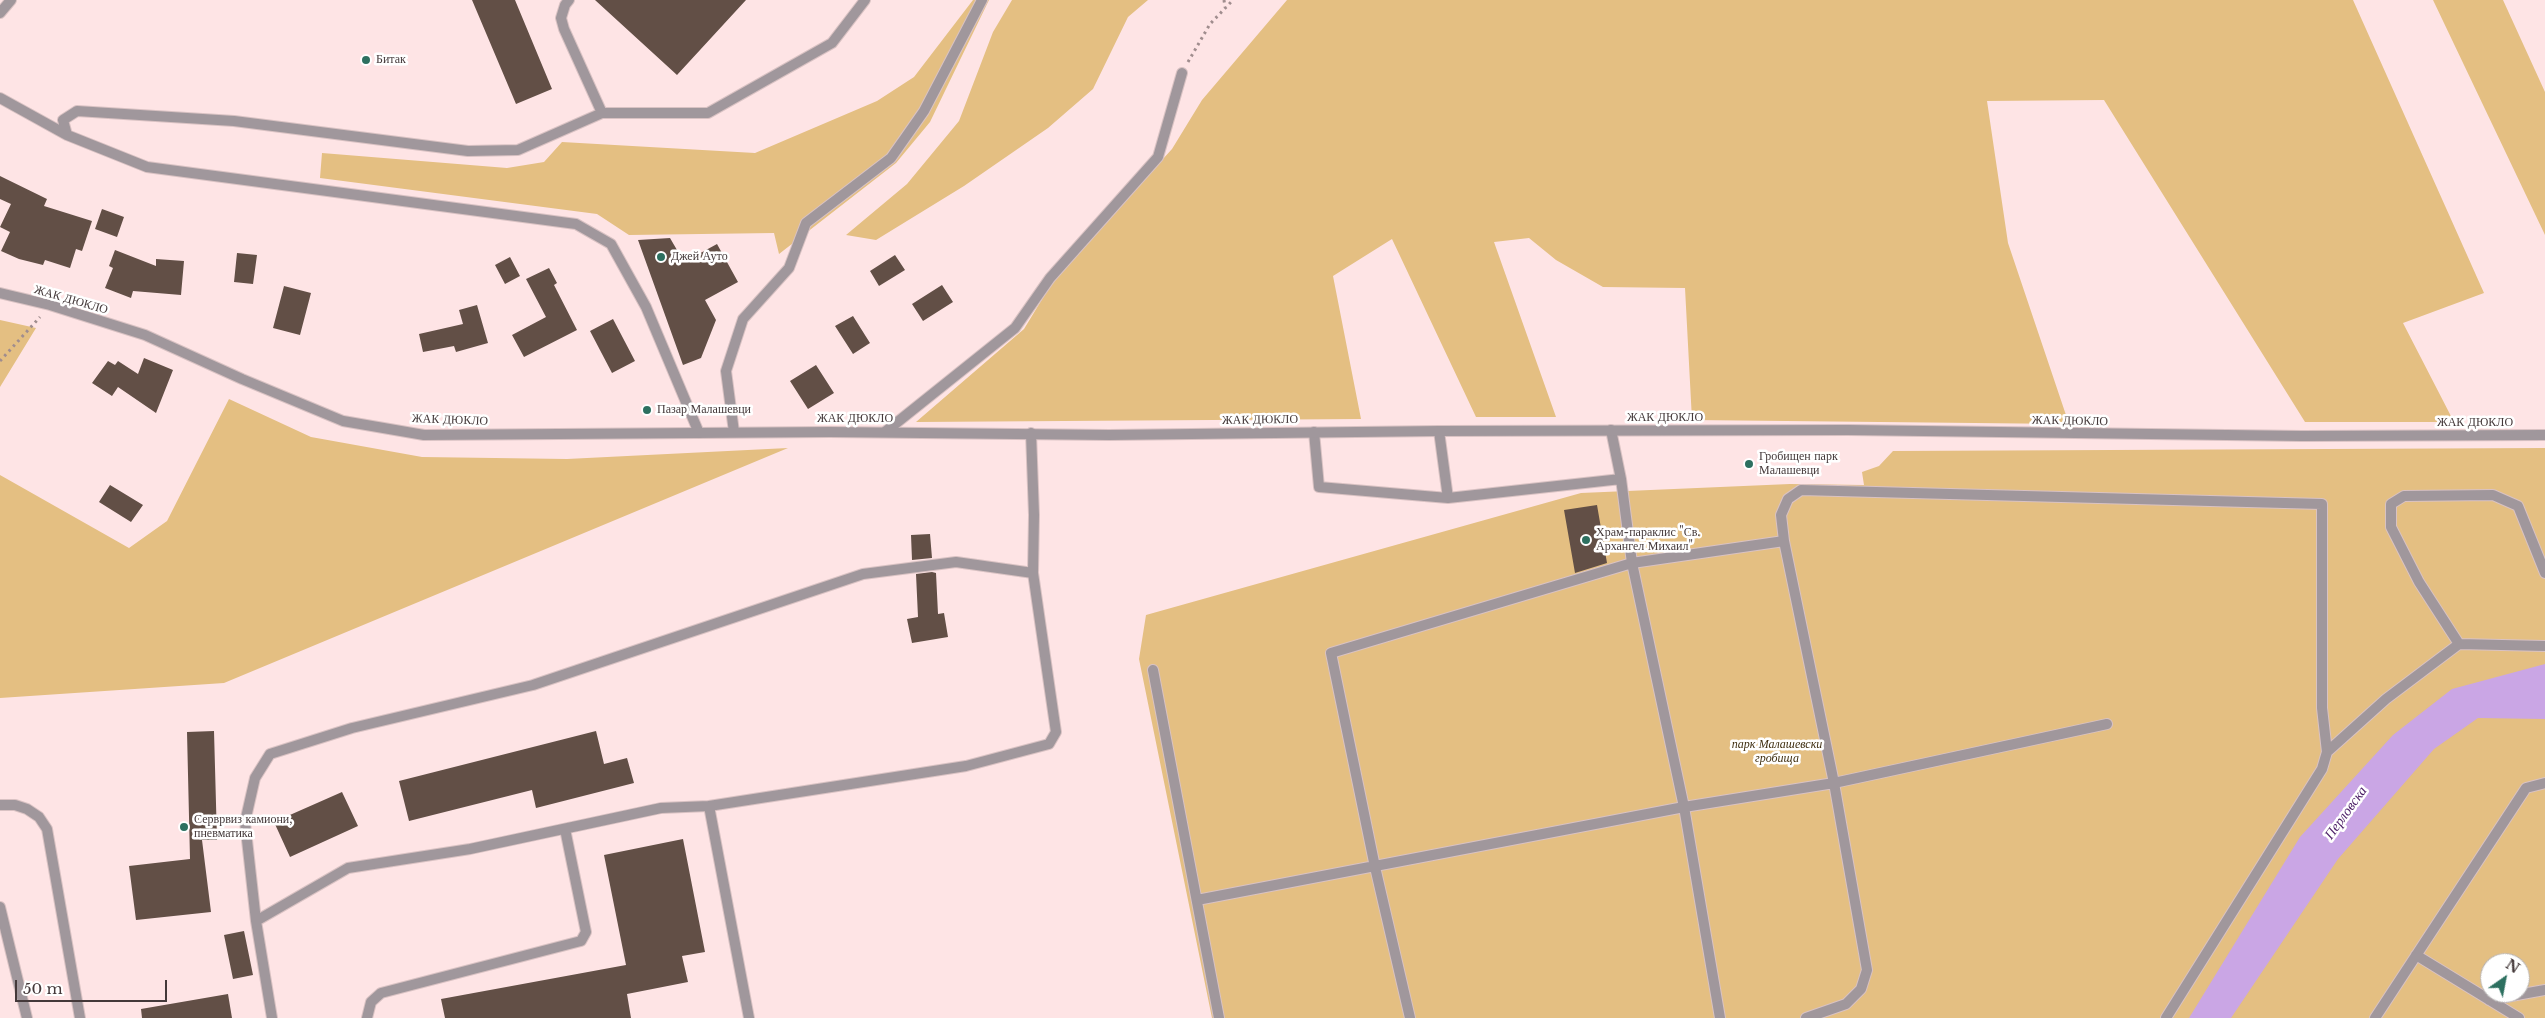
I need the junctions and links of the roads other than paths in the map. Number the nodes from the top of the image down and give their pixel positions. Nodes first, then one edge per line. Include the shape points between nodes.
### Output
1 (12, 0) edge
2 (569, 0) edge
3 (865, 0) edge
4 (982, 0) edge
5 (0, 12) edge
6 (1182, 73) road end
7 (0, 98) edge
8 (602, 113) junction
9 (67, 135) junction
10 (0, 293) edge
11 (1611, 430) junction
12 (1439, 431) junction
13 (734, 432) junction
14 (885, 432) junction
15 (1314, 432) junction
16 (699, 433) junction
17 (1031, 433) junction
18 (2545, 435) edge
19 (1621, 479) junction
20 (1448, 498) junction
21 (1784, 541) junction
22 (1632, 563) junction
23 (1033, 573) junction
24 (2545, 573) edge
25 (2459, 644) junction
26 (2545, 646) edge
27 (1153, 670) dead end
28 (2107, 724) dead end
29 (2327, 752) junction
30 (1834, 783) junction
31 (2545, 783) edge
32 (0, 805) edge
33 (709, 806) junction
34 (1684, 807) junction
35 (564, 829) junction
36 (1375, 867) junction
37 (1197, 900) junction
38 (0, 907) edge
39 (256, 921) junction
40 (2416, 955) junction
41 (2545, 990) edge
42 (2530, 993) edge
43 (2480, 994) edge
44 (2494, 1003) edge
45 (27, 1018) edge
46 (80, 1018) edge
47 (272, 1018) edge
48 (367, 1018) edge
49 (749, 1018) edge
50 (1219, 1018) edge
51 (1410, 1018) edge
52 (1720, 1018) edge
53 (1806, 1018) edge
54 (2166, 1018) edge
55 (2376, 1018) edge
56 (2519, 1018) edge

1 - 5 street
2 - 8 street via 561,18 564,29
3 - 8 street via 832,43 708,113
4 - 13 street via 924,111 891,158 806,223 789,268 743,318 726,372
6 - 14 street via 1158,157 1050,278 1015,328
7 - 9 street
8 - 9 street via 518,150 468,151 234,121 77,111 63,120
9 - 16 street via 147,167 576,224 611,244 646,307
10 - 16 street, ЖАК ДЮКЛО via 145,335 342,421 424,435
11 - 12 street, ЖАК ДЮКЛО
11 - 18 street, ЖАК ДЮКЛО
11 - 19 street
12 - 15 street, ЖАК ДЮКЛО
12 - 20 street
13 - 14 street, ЖАК ДЮКЛО
13 - 16 street, ЖАК ДЮКЛО
14 - 17 street, ЖАК ДЮКЛО
15 - 17 street, ЖАК ДЮКЛО
15 - 20 street via 1319,487
17 - 23 street
19 - 20 street
19 - 22 street
21 - 22 street
21 - 29 street via 1782,515 1788,499 1801,490 2322,504 2322,708
21 - 30 street
22 - 34 street
22 - 36 street via 1331,653
23 - 33 street via 1056,732 1049,744 966,766
23 - 39 street via 956,562 863,574 533,684 352,728 270,754 255,778 245,822
24 - 25 street via 2518,506 2493,495 2404,496 2391,504 2392,527 2419,582
25 - 26 street
25 - 29 street via 2386,699
27 - 37 street
28 - 30 street
29 - 54 street via 2322,769
30 - 34 street
30 - 53 street via 1867,970 1861,989 1846,1004
31 - 40 street via 2526,788
32 - 46 street via 14,805 27,810 38,817 47,830
33 - 35 street via 661,808
33 - 49 street
34 - 36 street
34 - 52 street
35 - 39 street via 470,849 348,868
35 - 48 street via 586,932 581,940 381,993 371,1002
36 - 37 street
36 - 51 street
37 - 50 street
38 - 45 street
39 - 47 street
40 - 43 street
40 - 55 street
41 - 42 street
44 - 56 street

